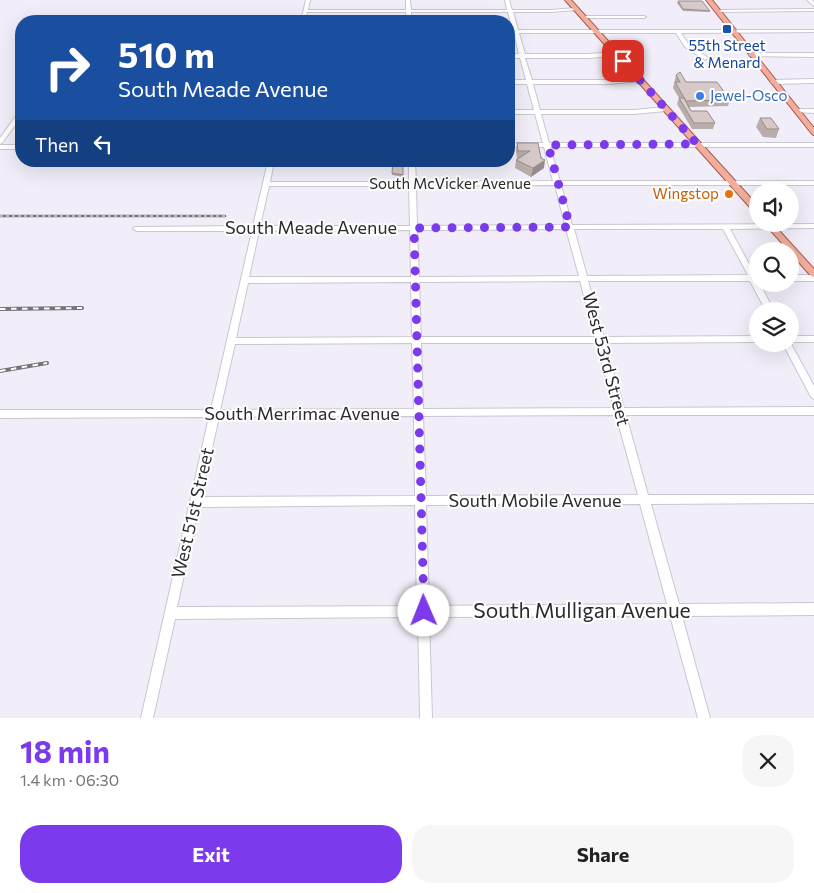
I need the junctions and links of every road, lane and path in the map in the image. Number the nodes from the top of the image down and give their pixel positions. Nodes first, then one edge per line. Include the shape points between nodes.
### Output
1 (308, 0) edge
2 (408, 0) edge
3 (507, 0) edge
4 (568, 0) edge
5 (709, 0) edge
6 (809, 0) edge
7 (814, 5) edge
8 (576, 9) junction
9 (814, 10) edge
10 (306, 11) junction
11 (409, 11) junction
12 (510, 11) junction
13 (717, 11) junction
14 (305, 15) edge
15 (409, 15) edge
16 (510, 15) edge
17 (584, 17) junction
18 (644, 17) dead end
19 (515, 32) edge
20 (597, 32) junction
21 (678, 32) junction
22 (734, 32) junction
23 (814, 32) edge
24 (515, 39) edge
25 (616, 54) junction
26 (752, 55) junction
27 (814, 55) edge
28 (515, 56) edge
29 (522, 56) junction
30 (705, 58) dead end
31 (640, 80) junction
32 (515, 82) edge
33 (530, 82) junction
34 (773, 82) junction
35 (814, 82) edge
36 (666, 109) junction
37 (797, 111) junction
38 (814, 111) edge
39 (515, 112) edge
40 (538, 112) junction
41 (15, 121) edge
42 (814, 133) edge
43 (0, 142) edge
44 (697, 144) junction
45 (515, 145) edge
46 (548, 145) junction
47 (814, 145) edge
48 (0, 147) edge
49 (15, 147) edge
50 (270, 167) edge
51 (412, 167) edge
52 (732, 183) junction
53 (814, 183) edge
54 (266, 184) junction
55 (413, 184) junction
56 (558, 184) junction
57 (749, 201) edge
58 (749, 226) edge
59 (799, 226) edge
60 (814, 226) edge
61 (570, 227) junction
62 (726, 227) junction
63 (257, 228) junction
64 (414, 228) junction
65 (137, 229) dead end
66 (776, 232) edge
67 (749, 267) edge
68 (814, 274) edge
69 (749, 278) edge
70 (799, 278) edge
71 (814, 278) edge
72 (415, 279) junction
73 (584, 279) junction
74 (246, 280) junction
75 (749, 339) edge
76 (799, 339) edge
77 (814, 339) edge
78 (231, 340) junction
79 (417, 340) junction
80 (601, 340) junction
81 (791, 352) edge
82 (814, 395) edge
83 (814, 411) edge
84 (621, 412) junction
85 (419, 413) junction
86 (0, 414) edge
87 (215, 414) junction
88 (814, 499) edge
89 (645, 500) junction
90 (421, 501) junction
91 (195, 502) junction
92 (814, 609) edge
93 (675, 610) junction
94 (424, 611) junction
95 (171, 613) junction
96 (147, 718) edge
97 (426, 718) edge
98 (704, 718) edge

1 - 10 street
2 - 11 street
3 - 12 street, West 53rd Street
4 - 8 main road
5 - 13 main road
6 - 7 street
8 - 12 street
8 - 17 main road
9 - 13 street
10 - 11 street
10 - 14 street
11 - 12 street
11 - 15 street
12 - 16 street, West 53rd Street
13 - 22 main road
17 - 18 street
17 - 20 main road
19 - 20 street
20 - 21 street
20 - 25 main road
21 - 22 street
21 - 30 street via 687,46
22 - 23 street
22 - 26 main road
24 - 29 street, West 53rd Street
25 - 29 street
25 - 31 main road
26 - 27 street
26 - 34 main road
28 - 29 street
29 - 33 street, West 53rd Street
31 - 33 street
31 - 36 main road
32 - 33 street
33 - 40 street, West 53rd Street
34 - 35 street
34 - 37 main road
36 - 40 street
36 - 44 main road
37 - 38 street
37 - 42 main road
39 - 40 street
40 - 46 street, West 53rd Street
41 - 43 street
44 - 46 street
44 - 47 street
44 - 52 main road
45 - 46 street
46 - 56 street, West 53rd Street
48 - 49 street
50 - 54 street, West 51st Street
51 - 55 street
52 - 53 street, South McVicker Avenue
52 - 56 street, South McVicker Avenue
52 - 57 main road
54 - 55 street, South McVicker Avenue
54 - 63 street, West 51st Street
55 - 56 street, South McVicker Avenue
55 - 64 street
56 - 61 street, West 53rd Street
58 - 62 street, South Meade Avenue
59 - 60 street, South Meade Avenue
61 - 62 street, South Meade Avenue
61 - 64 street, South Meade Avenue
61 - 73 street, West 53rd Street
62 - 67 street
63 - 64 street, South Meade Avenue
63 - 65 street, South Meade Avenue
63 - 74 street, West 51st Street
64 - 72 street
66 - 68 main road
69 - 73 street
70 - 71 street
72 - 73 street
72 - 74 street
72 - 79 street
73 - 80 street, West 53rd Street
74 - 78 street, West 51st Street
75 - 80 street
76 - 77 street
78 - 79 street
78 - 87 street, West 51st Street
79 - 80 street
79 - 85 street
80 - 84 street, West 53rd Street
81 - 82 street
83 - 84 street, South Merrimac Avenue
84 - 85 street, South Merrimac Avenue
84 - 89 street, West 53rd Street
85 - 87 street, South Merrimac Avenue
85 - 90 street
86 - 87 street, South Merrimac Avenue
87 - 91 street, West 51st Street
88 - 89 street, South Mobile Avenue
89 - 90 street, South Mobile Avenue
89 - 93 street, West 53rd Street
90 - 91 street, South Mobile Avenue
90 - 94 street
91 - 95 street, West 51st Street
92 - 93 street, South Mulligan Avenue
93 - 94 street, South Mulligan Avenue
93 - 98 street, West 53rd Street
94 - 95 street, South Mulligan Avenue
94 - 97 street
95 - 96 street, West 51st Street

